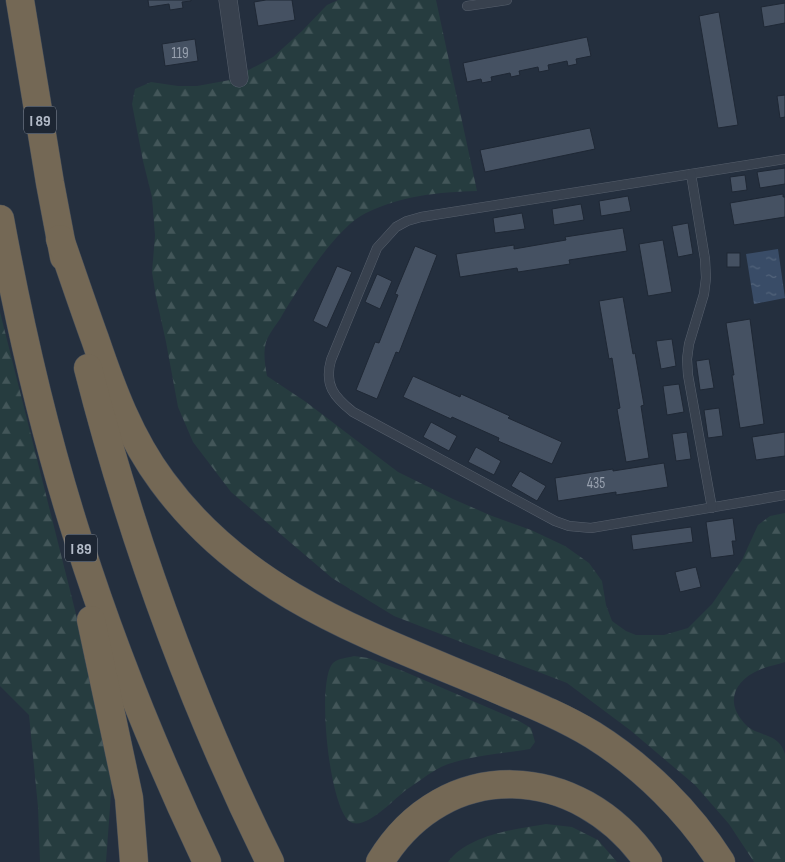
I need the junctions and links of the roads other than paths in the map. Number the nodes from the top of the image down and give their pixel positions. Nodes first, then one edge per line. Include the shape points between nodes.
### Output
1 (20, 0) edge
2 (228, 0) edge
3 (506, 0) edge
4 (467, 6) dead end
5 (240, 78) dead end
6 (785, 159) edge
7 (691, 174) junction
8 (0, 219) edge
9 (60, 240) junction
10 (59, 475) junction
11 (785, 496) edge
12 (712, 508) junction
13 (134, 862) edge
14 (208, 862) edge
15 (270, 862) edge
16 (380, 862) edge
17 (648, 862) edge
18 (721, 862) edge

1 - 9 highway, I 89
2 - 5 street
3 - 4 lane
6 - 7 lane
7 - 12 lane via 706,278 688,344 688,375
7 - 12 lane via 422,217 401,224 377,248 328,371 338,400 353,412 555,521 591,528
8 - 10 highway, I 89 via 24,339
9 - 15 highway, I 89 via 97,404 146,567 206,725
9 - 18 highway via 127,425 161,480 205,532 260,576 302,602 376,638 548,712 594,736 664,792 696,827
10 - 13 highway via 126,776
10 - 14 highway, I 89 via 92,583 134,694
11 - 12 lane
16 - 17 highway via 394,840 432,807 464,792 513,784 544,787 587,805 625,834

